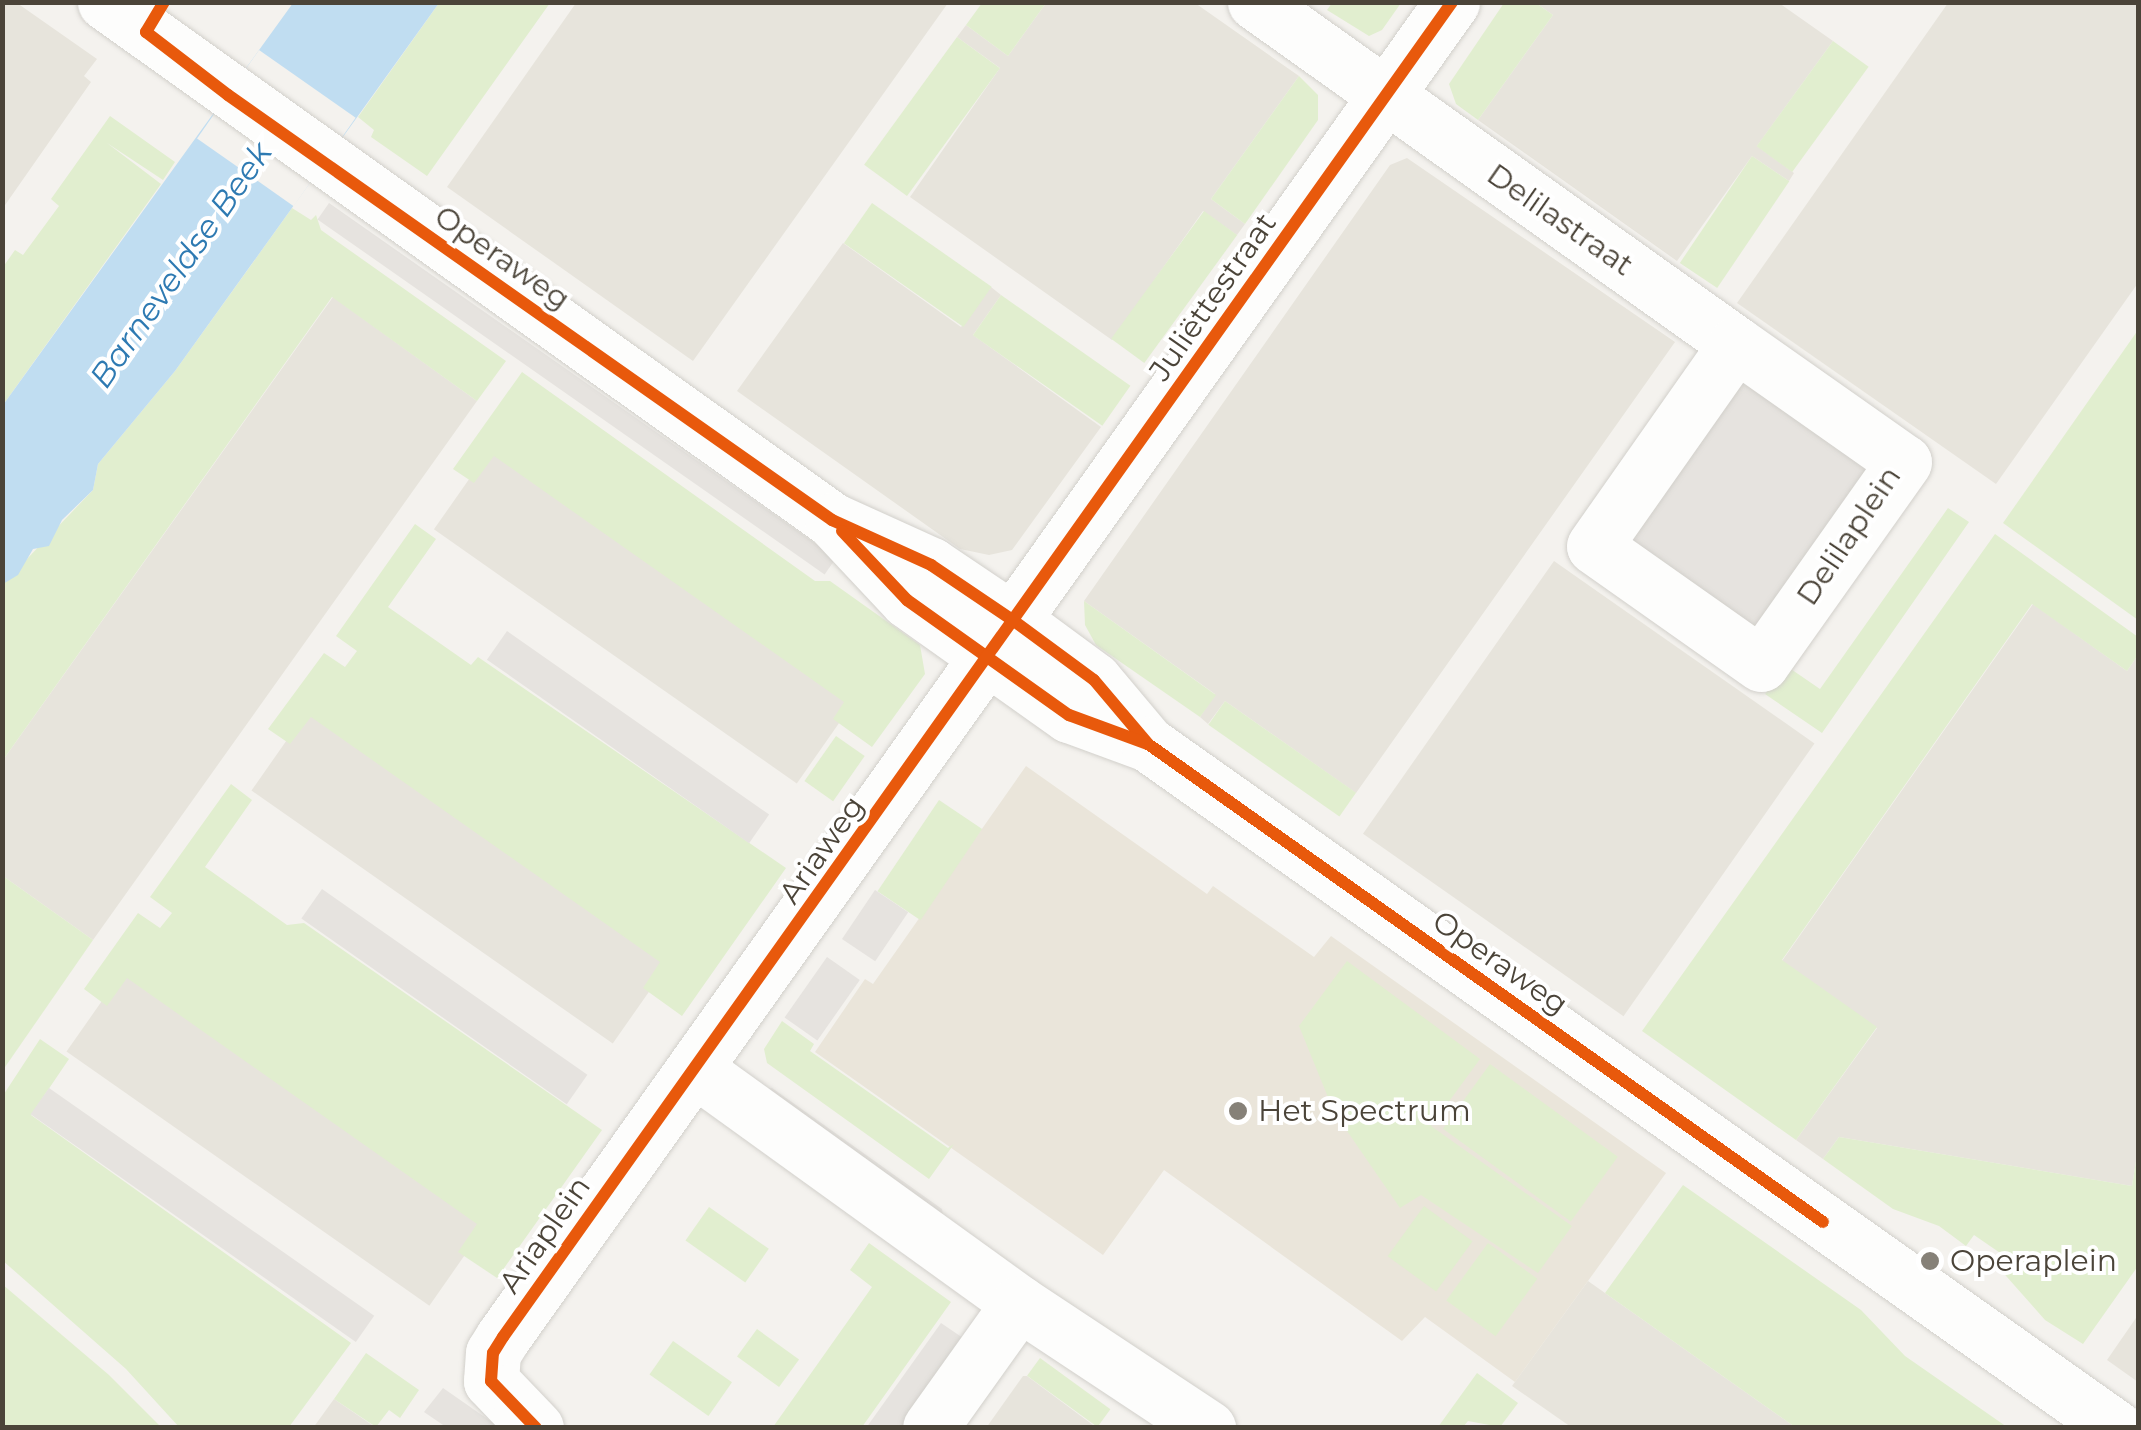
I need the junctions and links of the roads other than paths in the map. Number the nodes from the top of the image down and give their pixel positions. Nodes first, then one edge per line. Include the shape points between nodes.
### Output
1 (1255, 2) edge
2 (1452, 2) edge
3 (138, 12) edge
4 (1386, 95) junction
5 (1736, 344) junction
6 (1002, 640) junction
7 (696, 1070) junction
8 (1018, 1303) junction
9 (536, 1428) edge
10 (930, 1428) edge
11 (1208, 1428) edge
12 (2116, 1428) edge

1 - 4 street, Delilastraat
2 - 4 street, Juliëttestraat
3 - 6 street, Operaweg via 228,94 832,520 906,600
4 - 5 street, Delilastraat
4 - 6 street, Juliëttestraat
5 - 5 street, Delilaplein via 1904,462 1761,664 1594,546
6 - 7 street, Ariaweg
6 - 12 street, Operaweg via 1070,716 1148,744
7 - 8 street
7 - 9 street, Ariaplein via 493,1354 495,1392
8 - 10 street
8 - 11 street

